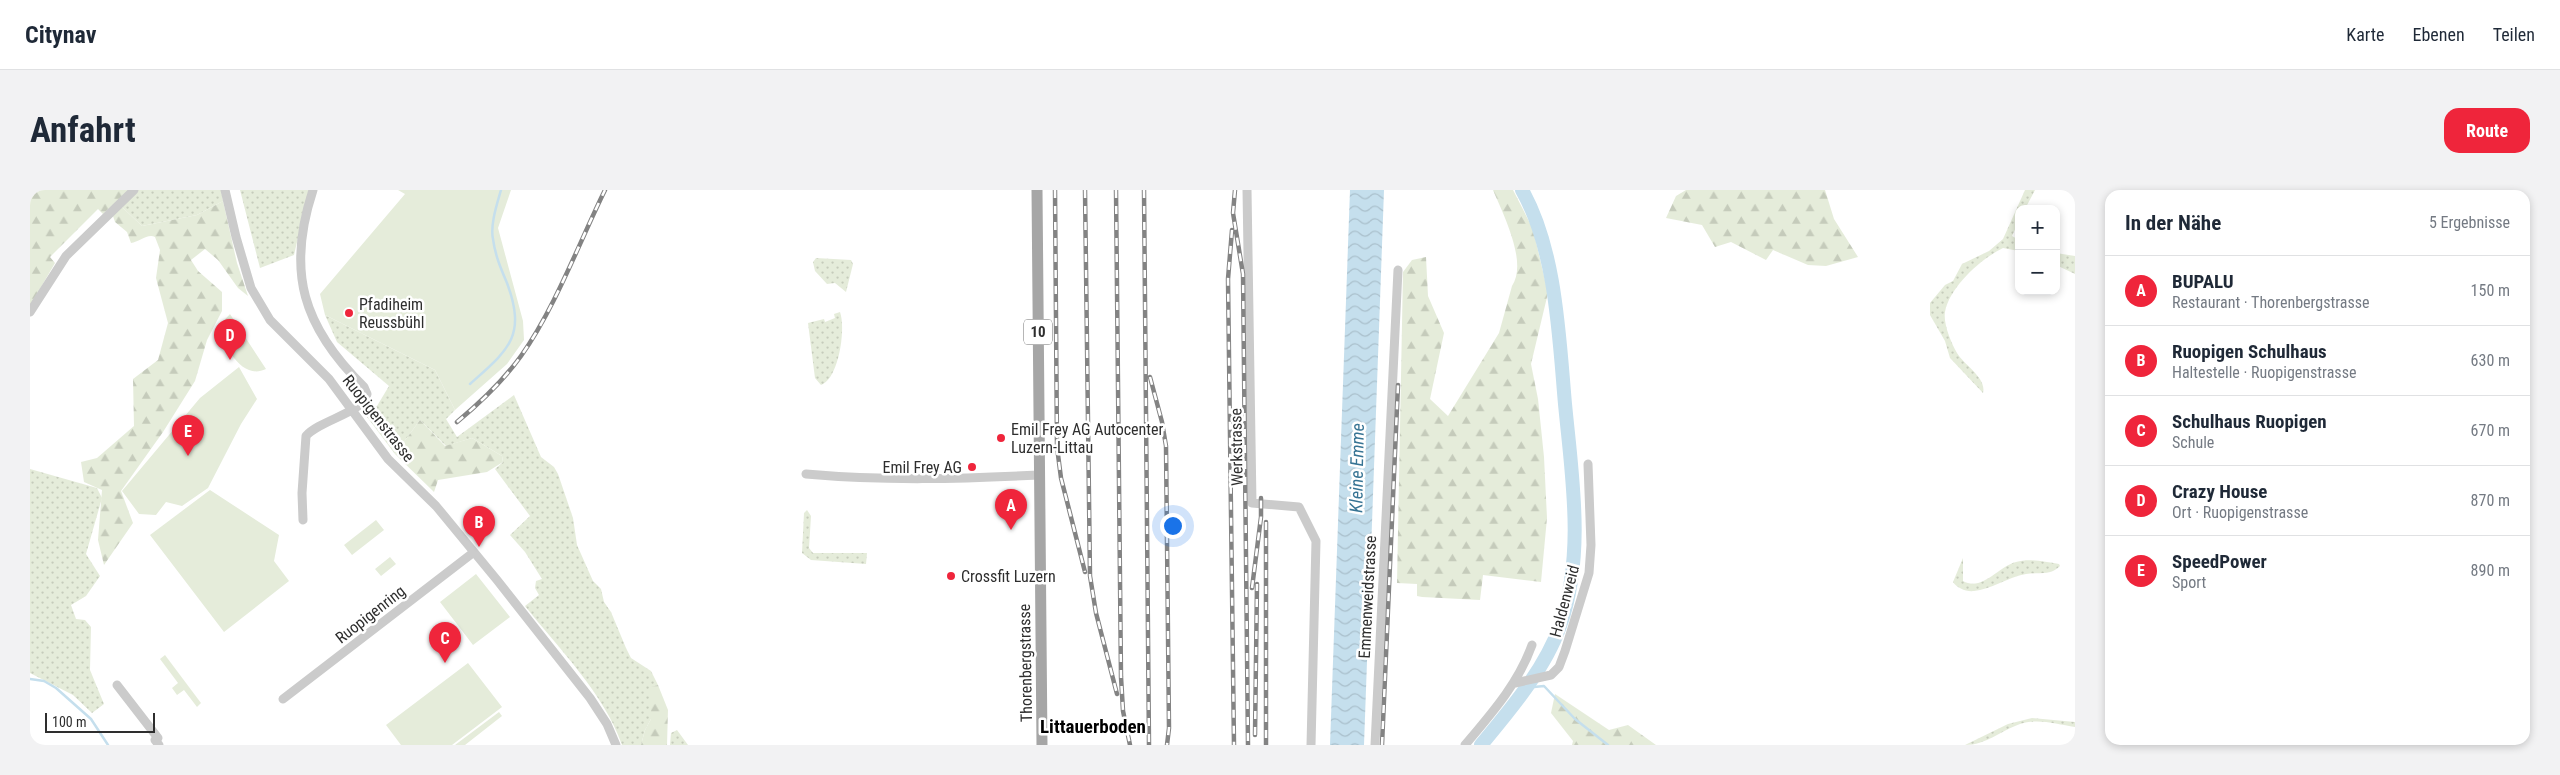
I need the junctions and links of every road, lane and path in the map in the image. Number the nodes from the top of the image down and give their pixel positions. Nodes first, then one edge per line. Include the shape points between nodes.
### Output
1 (134, 190) edge
2 (225, 190) edge
3 (314, 190) edge
4 (1037, 190) edge
5 (1247, 190) edge
6 (1398, 270) dead end
7 (30, 312) edge
8 (353, 409) junction
9 (1588, 464) dead end
10 (806, 474) dead end
11 (1039, 475) junction
12 (303, 520) dead end
13 (474, 552) junction
14 (1532, 645) dead end
15 (1518, 682) junction
16 (117, 685) dead end
17 (283, 699) dead end
18 (159, 745) edge
19 (616, 745) edge
20 (1042, 745) edge
21 (1311, 745) edge
22 (1375, 745) edge
23 (1465, 745) edge

1 - 7 street via 66,256
2 - 8 street, Ruopigenstrasse via 243,262 261,308
3 - 8 street via 303,228 300,273 306,299 323,337 340,362 366,390 363,403
4 - 11 main road, Thorenbergstrasse / 10
5 - 21 street, Werkstrasse via 1252,503 1299,507 1316,541
6 - 22 street, Emmenweidstrasse
8 - 12 street via 317,426 306,436
8 - 13 street, Ruopigenstrasse via 388,459 430,500
9 - 15 street, Haldenweid via 1589,573 1559,667 1551,675
10 - 11 street via 854,478
11 - 20 main road, Thorenbergstrasse / 10
13 - 17 street, Ruopigenring
13 - 19 street, Ruopigenstrasse via 590,698
14 - 15 street, Haldenweid
15 - 23 street, Haldenweid
16 - 18 street via 158,738 155,740

